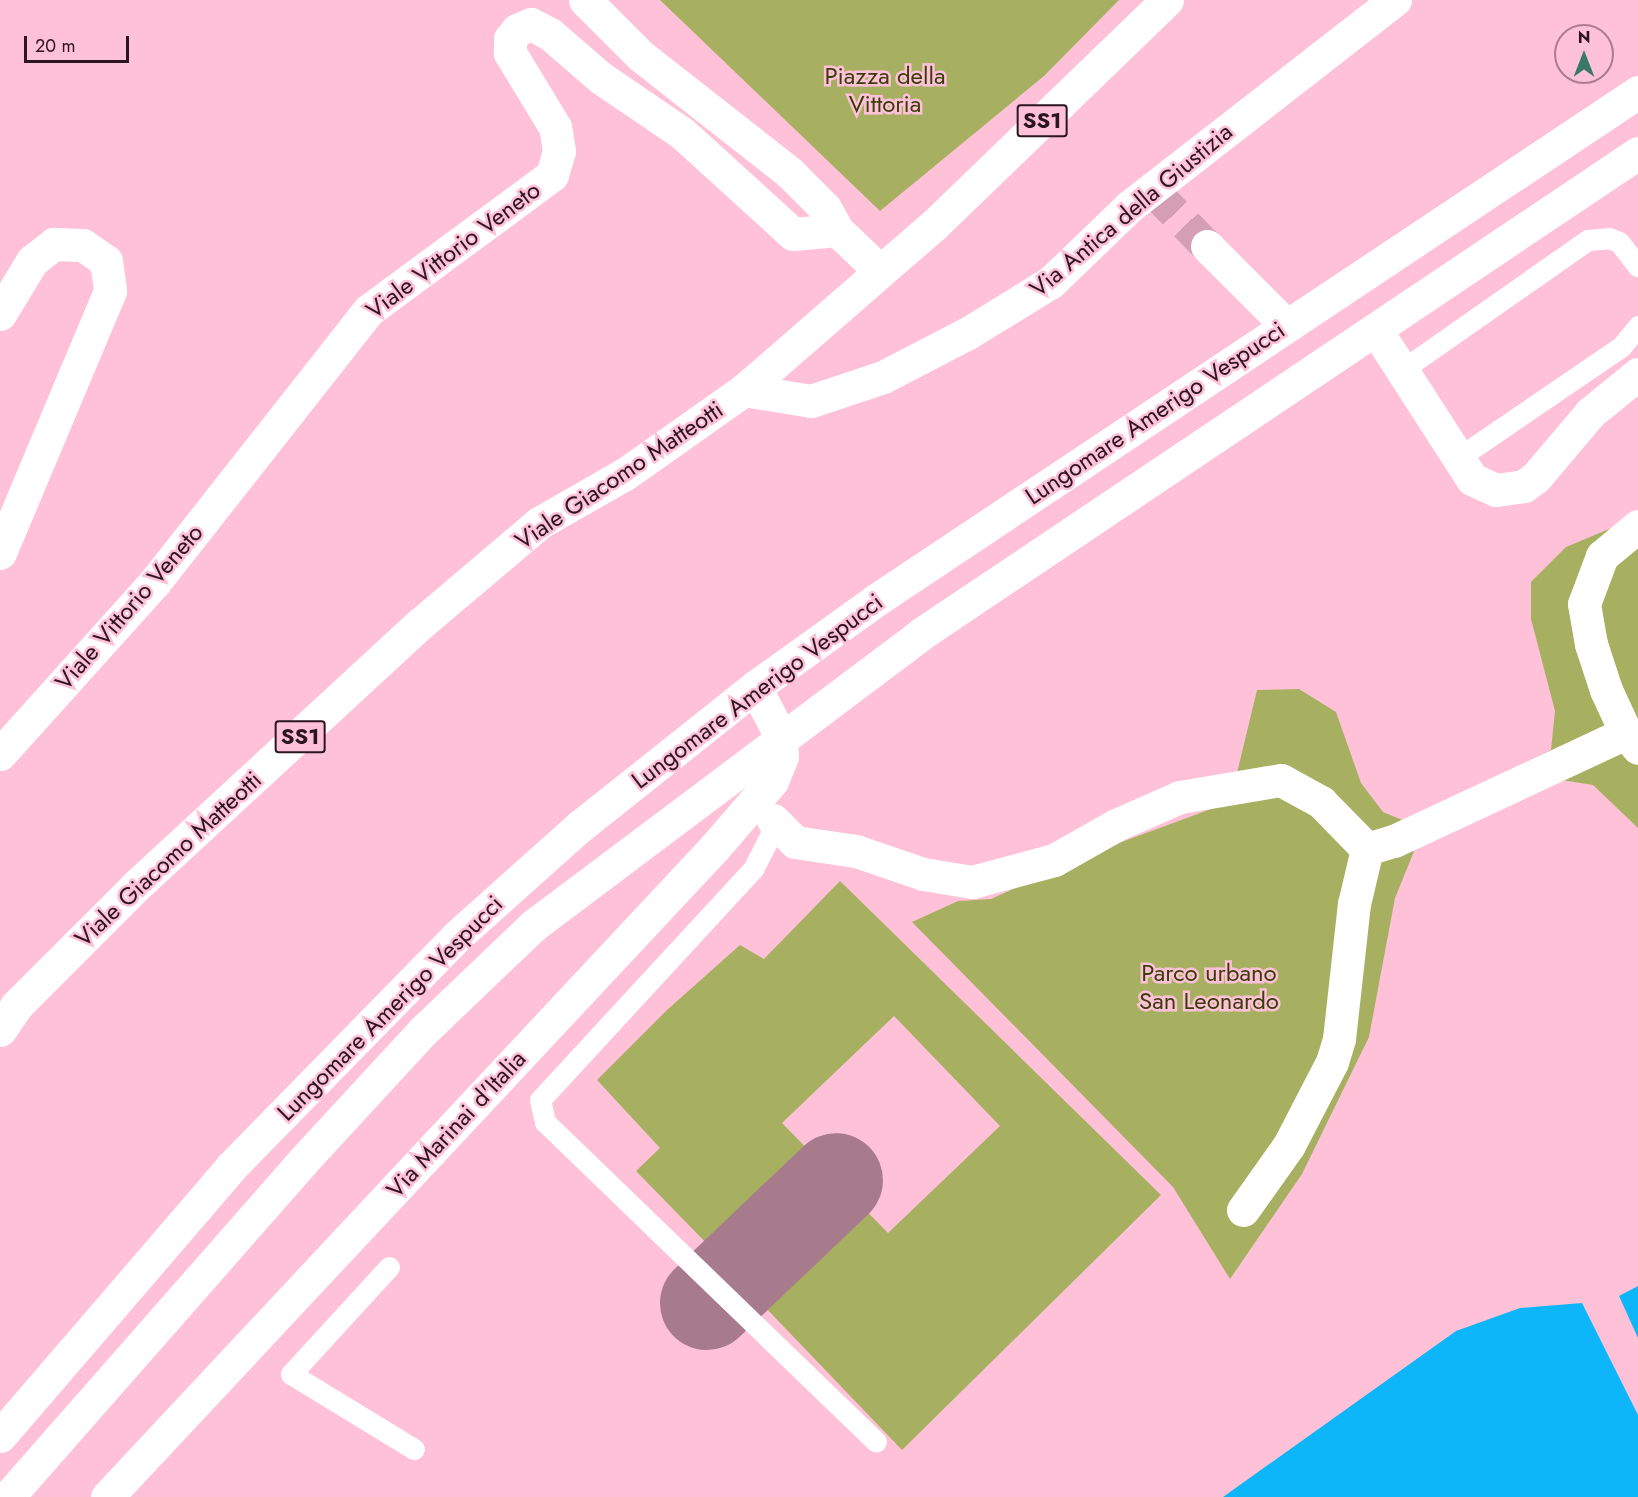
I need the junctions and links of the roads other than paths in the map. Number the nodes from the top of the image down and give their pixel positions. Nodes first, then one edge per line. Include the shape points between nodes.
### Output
1 (585, 0) edge
2 (1167, 0) edge
3 (1396, 8) edge
4 (1638, 92) edge
5 (1638, 153) edge
6 (837, 230) junction
7 (1207, 246) tunnel mouth
8 (1638, 266) edge
9 (880, 271) junction
10 (0, 314) edge
11 (1286, 325) junction
12 (1638, 326) edge
13 (1376, 330) junction
14 (1402, 370) junction
15 (1638, 375) edge
16 (744, 390) junction
17 (1458, 458) junction
18 (1638, 526) edge
19 (0, 553) edge
20 (755, 687) junction
21 (781, 737) junction
22 (1632, 740) edge
23 (0, 754) edge
24 (766, 808) junction
25 (1367, 849) junction
26 (0, 1030) edge
27 (1243, 1210) dead end
28 (389, 1267) dead end
29 (0, 1436) edge
30 (876, 1442) dead end
31 (414, 1449) dead end
32 (8, 1497) edge
33 (107, 1497) edge

1 - 6 street via 641,56 789,172 825,208
2 - 9 street, Viale Giacomo Matteotti / SS1 via 934,225
3 - 16 street, Via Antica della Giustizia via 1304,68 1152,189 1051,282 968,333 883,377 811,401
4 - 11 street, Lungomare Amerigo Vespucci
5 - 13 street, Lungomare Amerigo Vespucci
6 - 9 street
6 - 23 street, Viale Vittorio Veneto via 793,234 682,133 601,78 550,34 531,24 518,30 510,39 510,53 555,127 559,152 552,175 369,310 154,583
7 - 11 street
8 - 14 lane via 1619,242 1598,237 1588,240
9 - 16 street, Viale Giacomo Matteotti / SS1
10 - 19 street via 32,261 54,244 83,245 106,261 110,291
11 - 20 street, Lungomare Amerigo Vespucci via 876,600
12 - 17 lane via 1621,347
13 - 14 street
13 - 21 street, Lungomare Amerigo Vespucci via 921,634
14 - 17 street
15 - 17 street via 1590,413 1524,486 1510,490 1484,487 1472,479
16 - 26 street, Viale Giacomo Matteotti / SS1 via 625,474 539,523 420,624 137,885 16,1006
18 - 22 street via 1602,556 1584,604 1591,644
20 - 21 street
20 - 29 street, Lungomare Amerigo Vespucci via 579,827 457,936 231,1167
21 - 24 street, Via Marinai d'Italia via 778,769
21 - 32 street, Lungomare Amerigo Vespucci via 534,925 424,1030 303,1161
22 - 25 street via 1554,764 1412,833
24 - 25 street via 795,842 845,849 923,873 972,882 1054,860 1116,825 1180,797 1281,780 1322,802
24 - 30 lane via 771,834 753,869 540,1100 545,1122
24 - 33 street, Via Marinai d'Italia
25 - 27 street via 1354,904 1339,1039 1332,1062 1289,1145
28 - 31 lane via 291,1374

